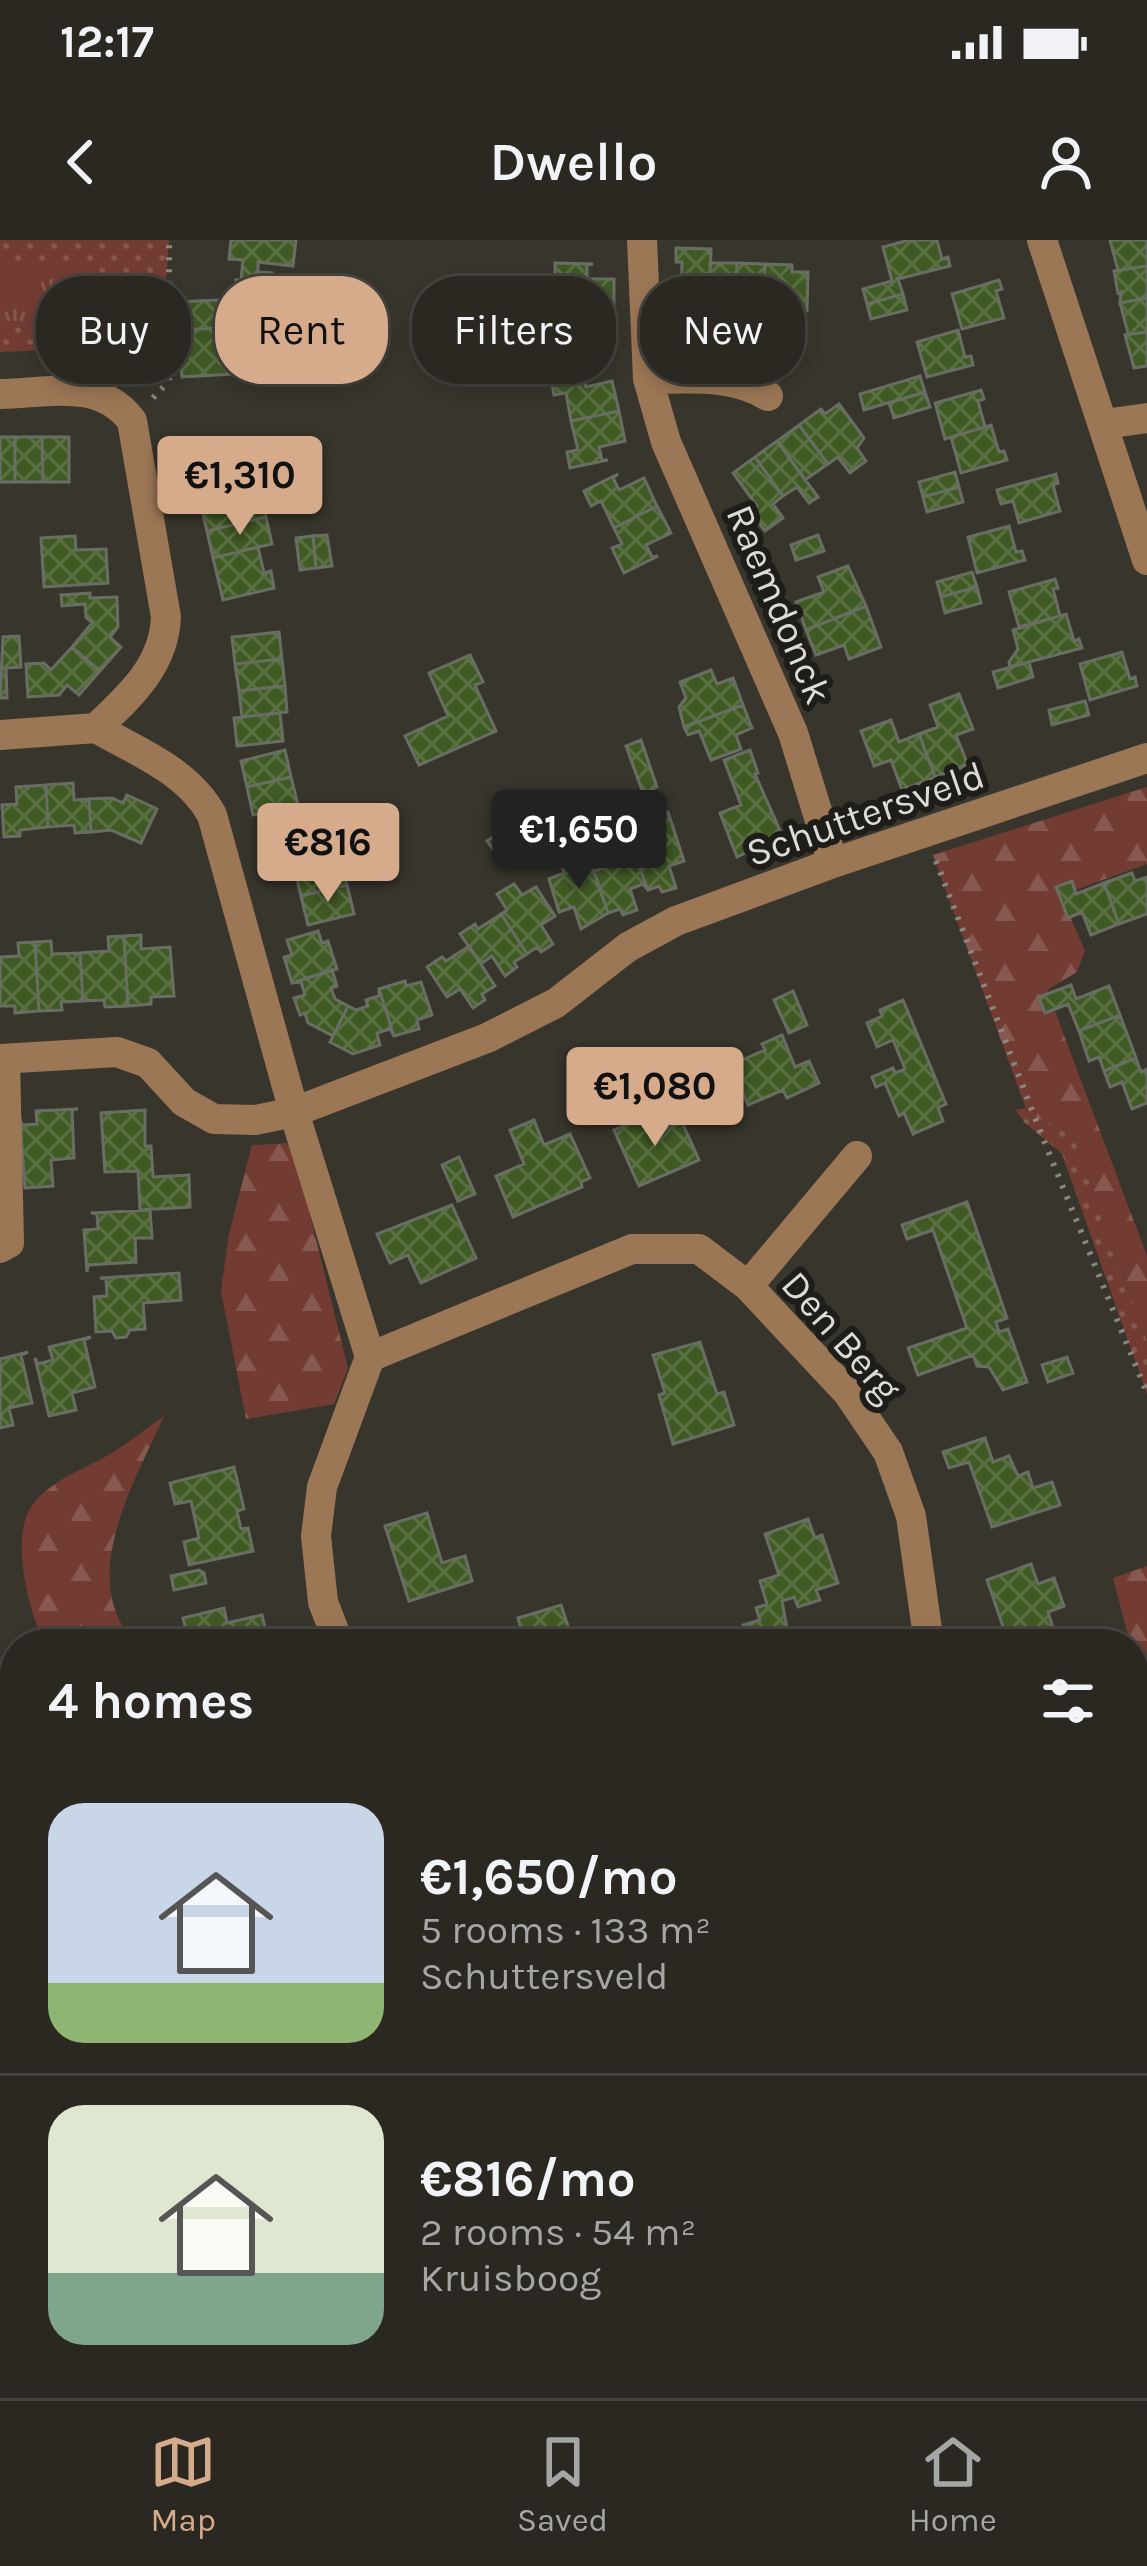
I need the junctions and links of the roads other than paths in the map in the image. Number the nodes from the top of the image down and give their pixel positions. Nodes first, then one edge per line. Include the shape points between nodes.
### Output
1 (642, 240) edge
2 (1042, 240) edge
3 (644, 276) edge
4 (649, 384) edge
5 (748, 384) edge
6 (0, 394) edge
7 (768, 396) dead end
8 (1147, 418) edge
9 (1105, 424) junction
10 (1147, 560) edge
11 (96, 728) junction
12 (0, 735) edge
13 (1147, 758) edge
14 (833, 863) junction
15 (2, 1059) edge
16 (294, 1112) junction
17 (857, 1156) dead end
18 (0, 1248) edge
19 (748, 1286) junction
20 (370, 1357) junction
21 (333, 1629) edge
22 (927, 1629) edge

1 - 3 street, Raemdonck
2 - 9 street
4 - 14 street, Raemdonck via 666,442 793,733
5 - 7 street
6 - 11 street via 87,392 117,400 132,421 165,637 141,682
8 - 9 street
9 - 10 street
11 - 12 street
11 - 16 street via 182,777 212,814
13 - 14 street, Schuttersveld
14 - 16 street, Schuttersveld via 676,921 556,1003 487,1038
15 - 16 street, Schuttersveld via 117,1052 148,1063 184,1102 214,1119
15 - 18 street via 9,1243
16 - 20 street
17 - 19 street, Den Berg
19 - 20 street, Den Berg via 699,1249 632,1249
19 - 22 street, Den Berg via 848,1394 888,1452 911,1516
20 - 21 street via 322,1487 323,1602

